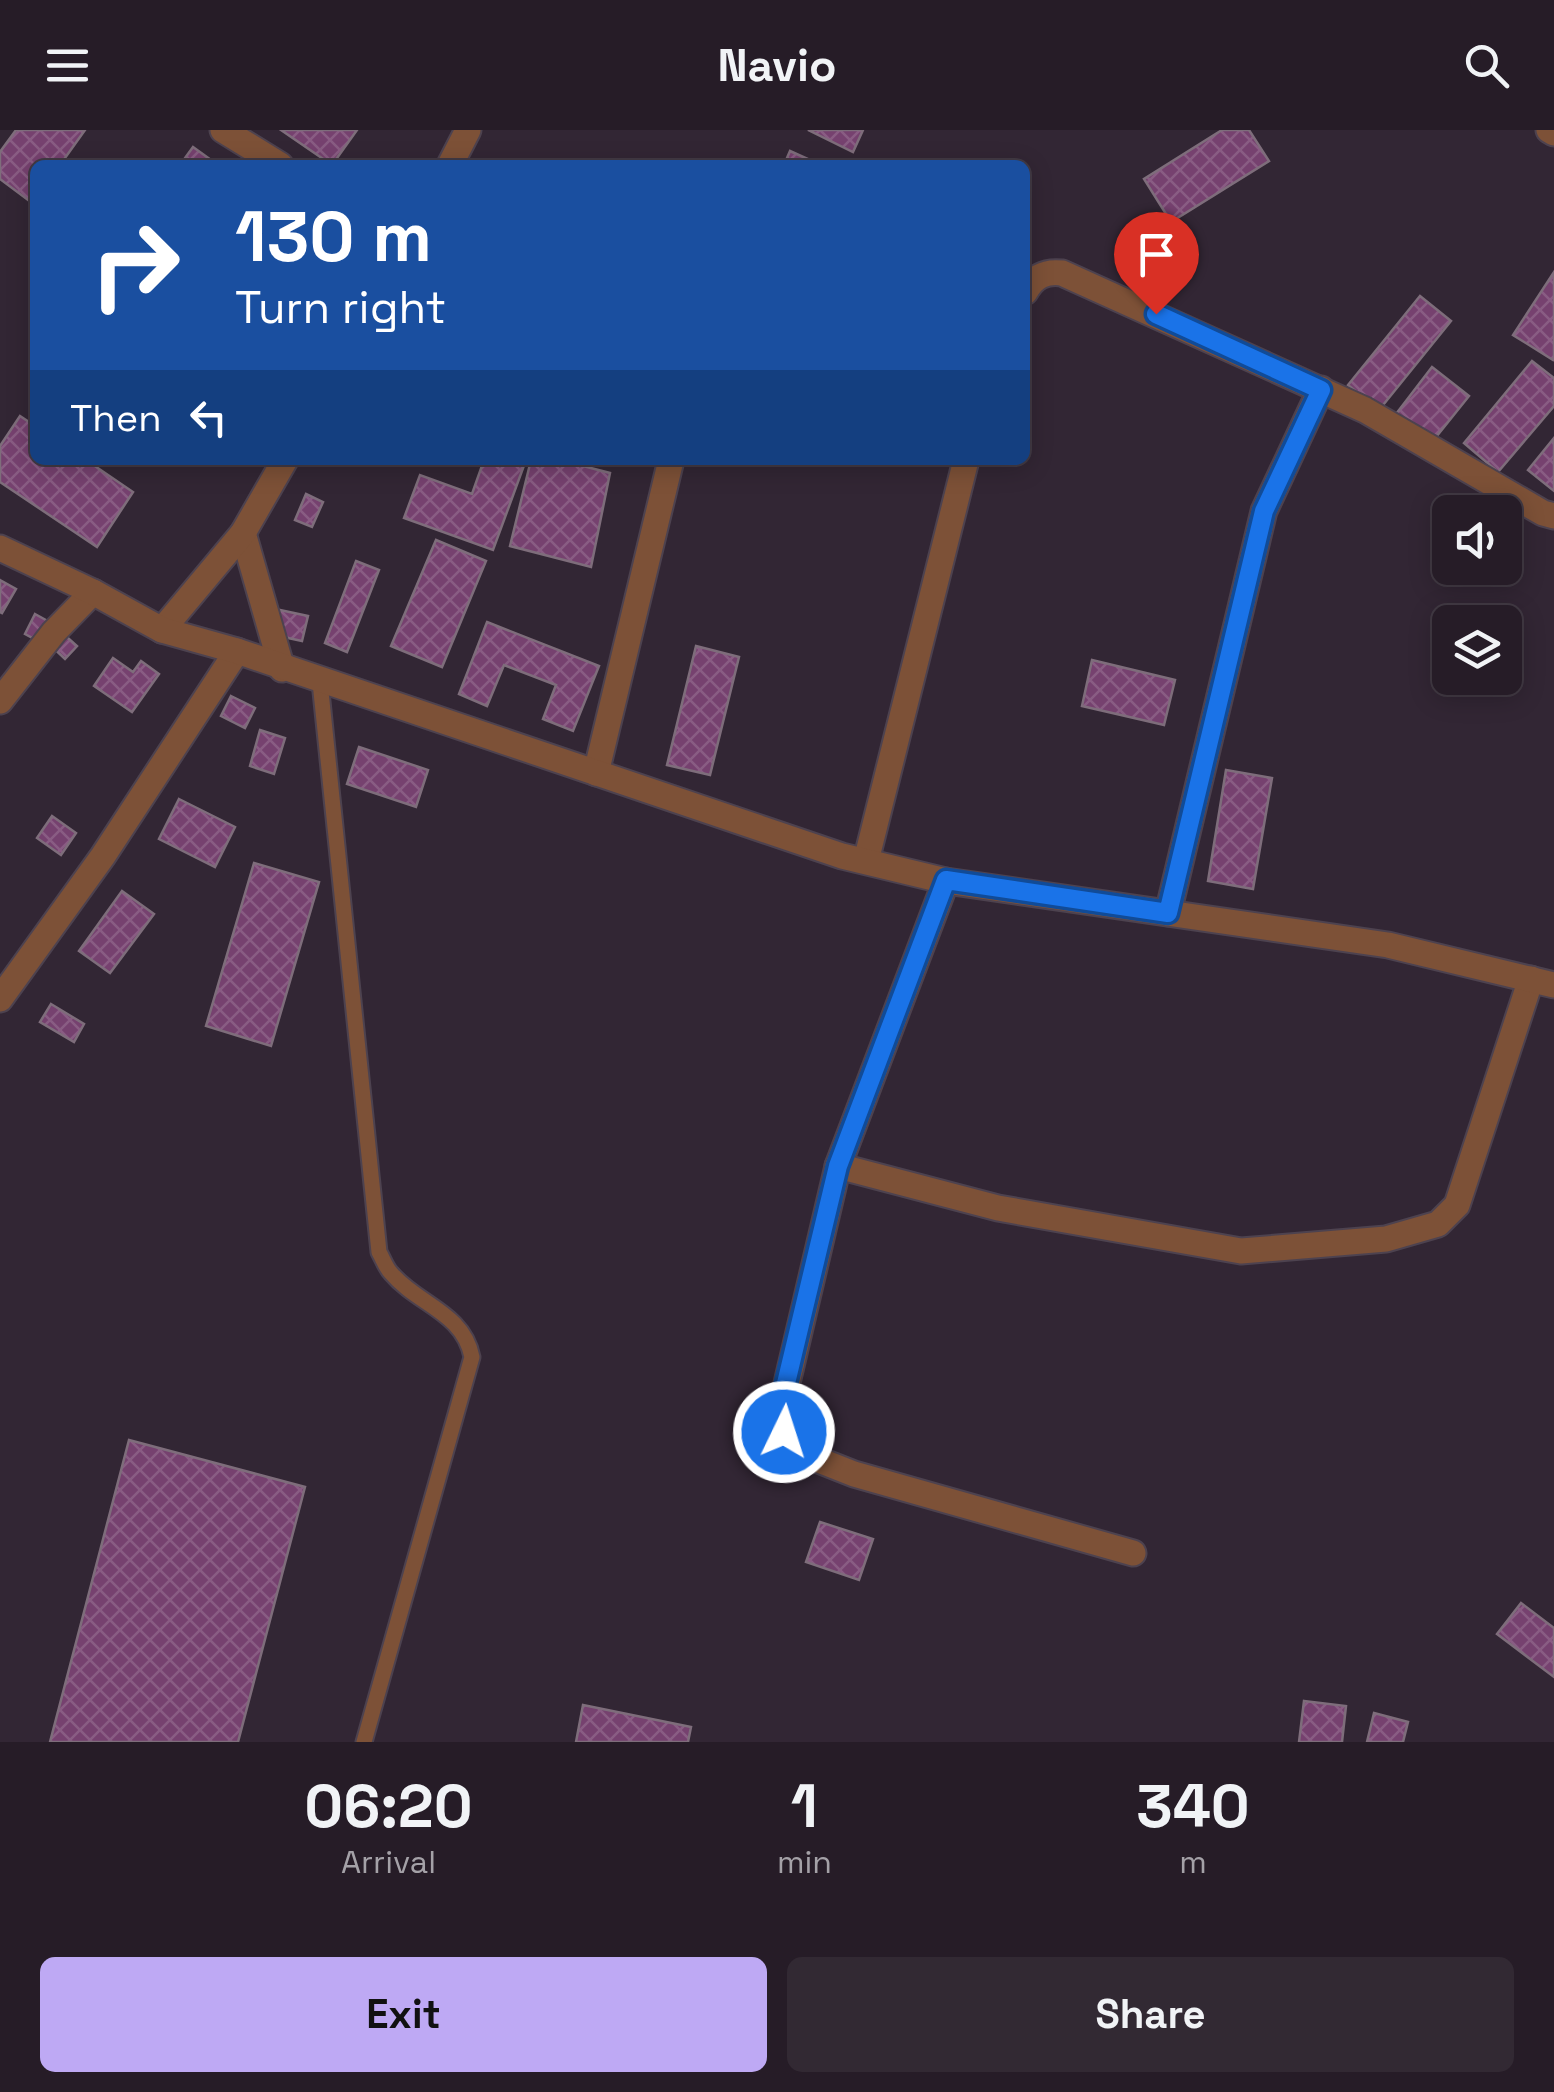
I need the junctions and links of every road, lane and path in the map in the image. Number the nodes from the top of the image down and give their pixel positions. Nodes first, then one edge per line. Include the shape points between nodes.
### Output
1 (223, 130) edge
2 (468, 130) edge
3 (272, 160) edge
4 (453, 160) edge
5 (1030, 283) edge
6 (1321, 390) junction
7 (282, 465) edge
8 (671, 465) edge
9 (965, 465) edge
10 (1554, 516) edge
11 (242, 532) junction
12 (0, 548) edge
13 (93, 592) junction
14 (162, 630) junction
15 (237, 651) junction
16 (282, 669) junction
17 (320, 682) junction
18 (0, 700) edge
19 (596, 774) junction
20 (866, 861) junction
21 (946, 880) junction
22 (1168, 913) junction
23 (1543, 982) edge
24 (0, 999) edge
25 (838, 1166) junction
26 (1133, 1553) dead end
27 (364, 1742) edge

1 - 3 street
2 - 4 street
5 - 6 street via 1050,271 1062,273
6 - 10 street
6 - 22 street via 1264,511
7 - 11 street
8 - 19 street
9 - 20 street
11 - 14 street
11 - 16 street
12 - 13 street
13 - 14 street
13 - 18 street
14 - 15 street
15 - 16 street
15 - 24 street
16 - 17 street
17 - 19 street
17 - 27 lane via 379,1252 391,1273 454,1321 472,1357
19 - 20 street
20 - 21 street
21 - 22 street
21 - 25 street
22 - 23 street via 1388,945
23 - 25 street via 1458,1205 1438,1224 1386,1239 1241,1251 998,1208
25 - 26 street via 782,1400 784,1432 806,1454 854,1474

